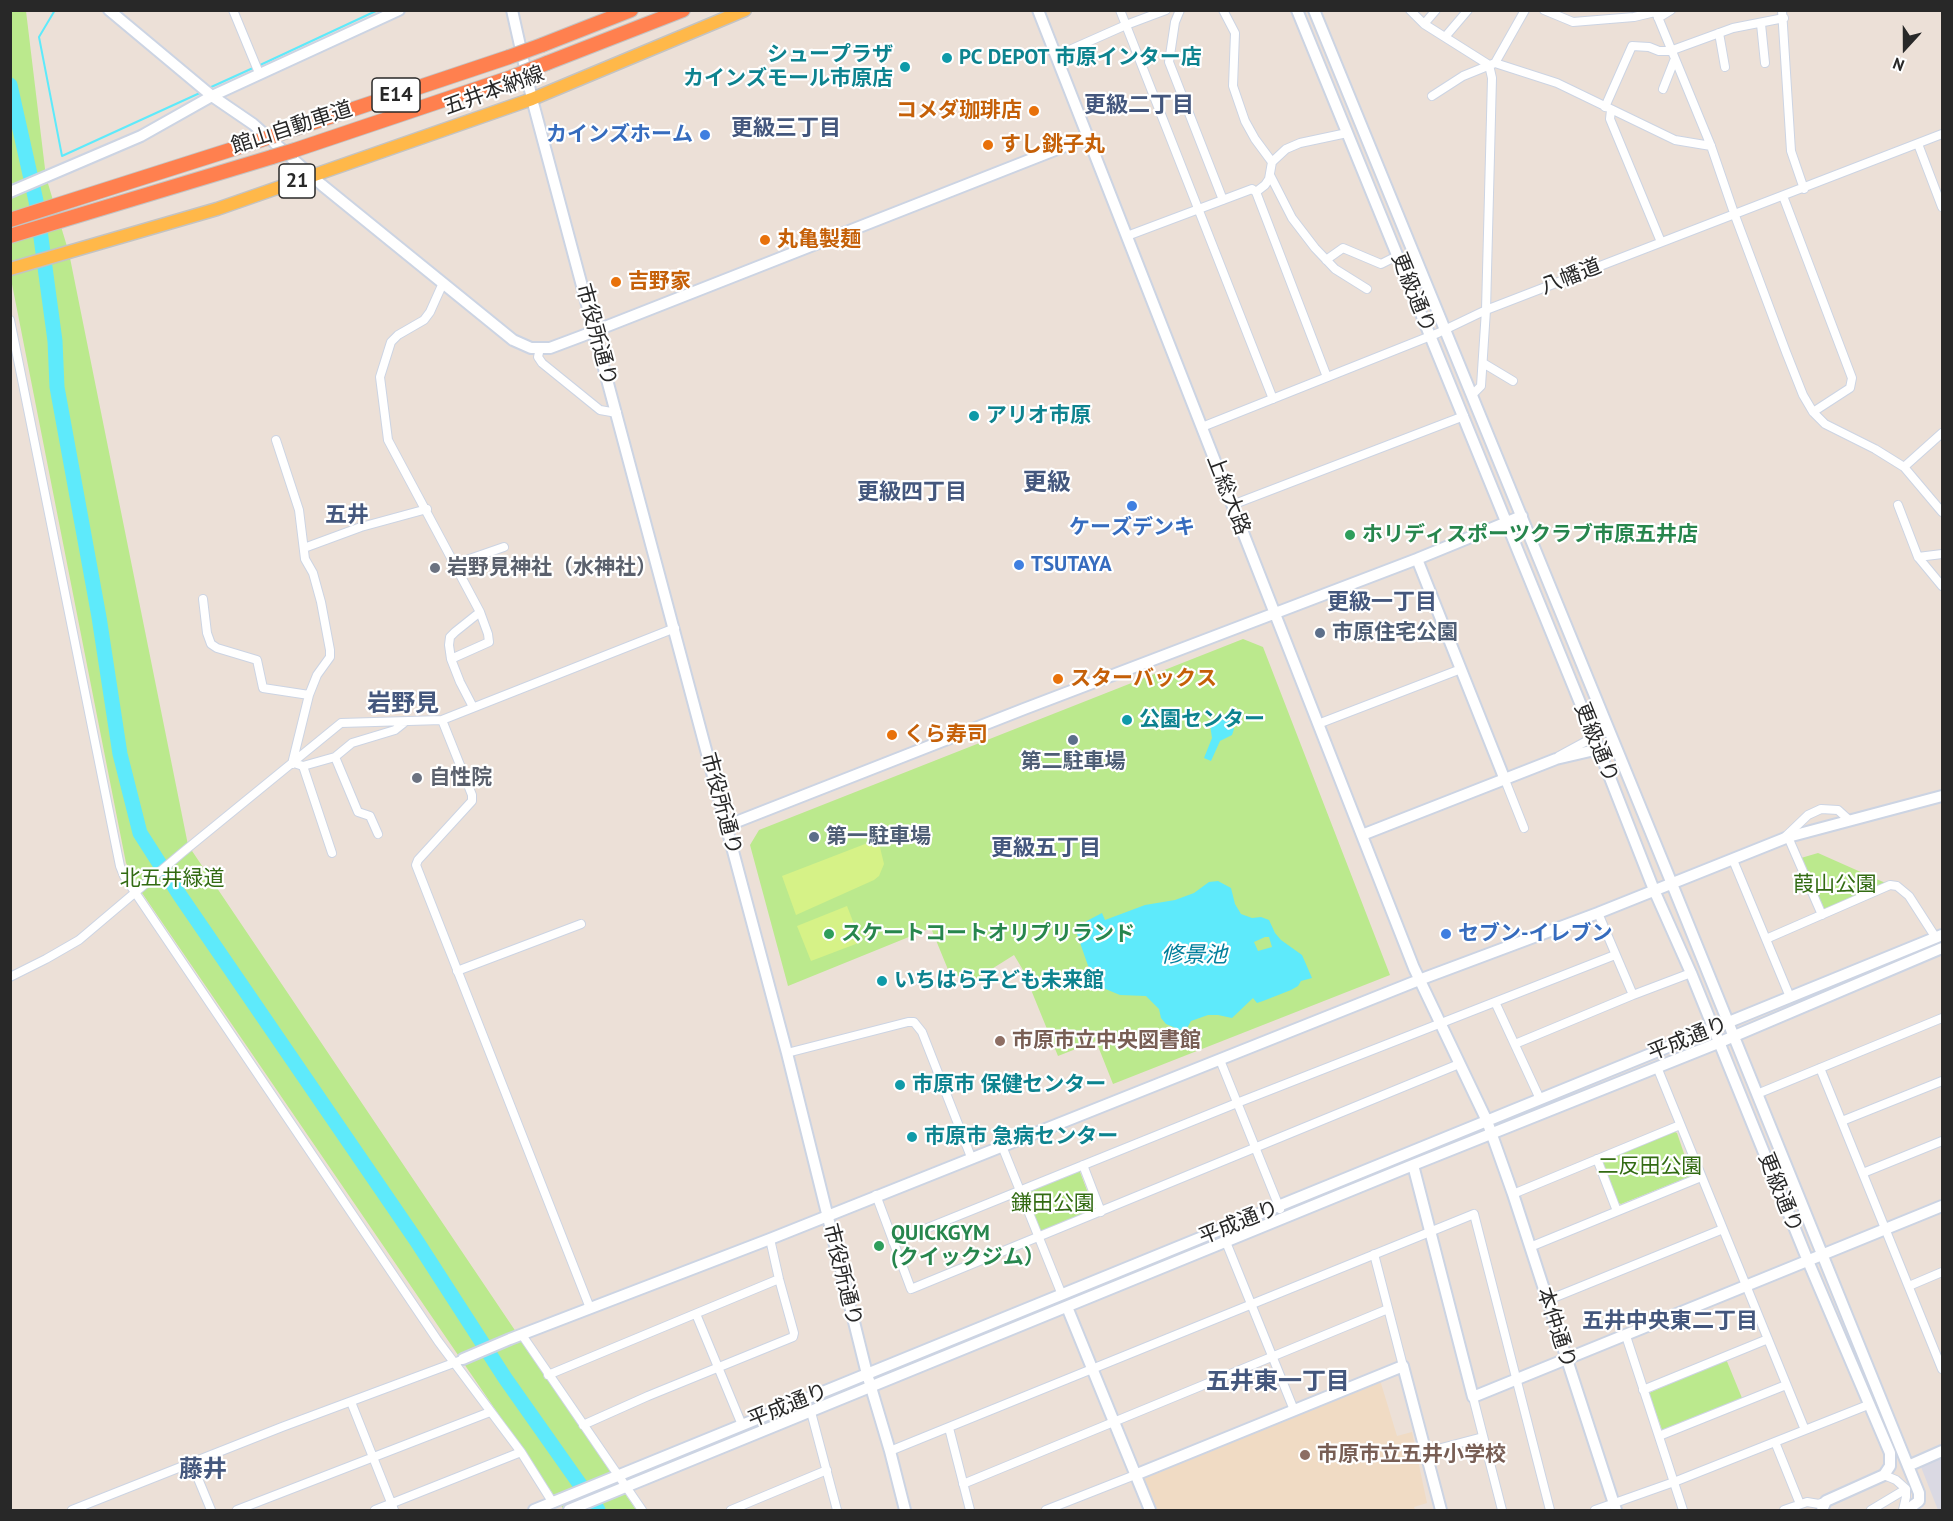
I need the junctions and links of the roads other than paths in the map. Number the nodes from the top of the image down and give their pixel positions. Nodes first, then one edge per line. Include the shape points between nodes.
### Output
1 (109, 10) edge
2 (233, 10) edge
3 (399, 10) edge
4 (512, 10) edge
5 (631, 10) edge
6 (683, 10) edge
7 (746, 10) edge
8 (1038, 10) edge
9 (1120, 10) edge
10 (1166, 10) edge
11 (1180, 10) edge
12 (1223, 10) edge
13 (1297, 10) edge
14 (1314, 10) edge
15 (1410, 10) edge
16 (1436, 10) edge
17 (1468, 10) edge
18 (1525, 10) edge
19 (1544, 10) edge
20 (1671, 10) edge
21 (1656, 13) edge
22 (1783, 14) edge
23 (1424, 24) junction
24 (1761, 24) junction
25 (1126, 25) junction
26 (1719, 33) junction
27 (1445, 38) junction
28 (1670, 51) junction
29 (1056, 56) junction
30 (1674, 61) junction
31 (1765, 63) dead end
32 (1492, 64) junction
33 (1725, 67) dead end
34 (259, 73) junction
35 (1663, 89) dead end
36 (212, 96) junction
37 (1432, 96) dead end
38 (532, 99) junction
39 (1608, 108) junction
40 (1347, 133) junction
41 (1942, 134) edge
42 (1088, 137) junction
43 (1918, 144) junction
44 (1711, 146) junction
45 (1272, 162) junction
46 (1270, 175) junction
47 (312, 176) junction
48 (1804, 189) junction
49 (10, 192) edge
50 (1256, 192) junction
51 (1783, 196) junction
52 (1223, 200) junction
53 (1942, 207) edge
54 (1199, 209) junction
55 (1734, 213) junction
56 (10, 220) edge
57 (10, 236) edge
58 (1127, 236) junction
59 (1661, 242) junction
60 (1397, 256) junction
61 (1326, 260) junction
62 (10, 269) edge
63 (443, 283) junction
64 (1367, 289) dead end
65 (1486, 310) junction
66 (10, 320) edge
67 (596, 330) junction
68 (1445, 330) junction
69 (1430, 336) junction
70 (540, 348) junction
71 (1483, 363) junction
72 (1328, 377) junction
73 (1513, 381) dead end
74 (1472, 395) junction
75 (1274, 399) junction
76 (1813, 412) junction
77 (617, 413) junction
78 (1464, 416) junction
79 (1202, 427) junction
80 (1942, 433) edge
81 (276, 440) dead end
82 (1904, 467) junction
83 (1232, 505) junction
84 (1898, 505) dead end
85 (427, 509) junction
86 (1942, 512) edge
87 (1522, 516) junction
88 (1507, 523) junction
89 (504, 547) dead end
90 (304, 548) junction
91 (1942, 554) edge
92 (1918, 557) junction
93 (1417, 559) junction
94 (455, 564) junction
95 (1942, 586) edge
96 (203, 599) dead end
97 (480, 612) junction
98 (1274, 613) junction
99 (675, 628) junction
100 (451, 659) junction
101 (1461, 669) junction
102 (309, 696) junction
103 (473, 707) junction
104 (442, 720) junction
105 (405, 722) junction
106 (1318, 724) junction
107 (1594, 737) junction
108 (1599, 749) junction
109 (335, 757) junction
110 (1556, 759) junction
111 (293, 764) junction
112 (303, 766) junction
113 (1505, 780) junction
114 (1942, 796) edge
115 (1808, 815) junction
116 (1849, 820) junction
117 (1799, 821) junction
118 (726, 826) junction
119 (1524, 828) dead end
120 (1813, 830) junction
121 (378, 834) dead end
122 (1362, 835) junction
123 (1785, 838) junction
124 (332, 853) dead end
125 (1733, 860) junction
126 (1672, 884) junction
127 (1654, 890) junction
128 (135, 893) junction
129 (1598, 913) junction
130 (1822, 915) junction
131 (581, 924) dead end
132 (1939, 936) edge
133 (1766, 939) junction
134 (1942, 948) edge
135 (1615, 955) junction
136 (457, 971) junction
137 (1691, 973) junction
138 (10, 977) edge
139 (1419, 980) junction
140 (1633, 995) junction
141 (1790, 997) junction
142 (1495, 1002) junction
143 (1942, 1018) edge
144 (1439, 1022) junction
145 (1728, 1023) junction
146 (1713, 1029) junction
147 (1733, 1036) junction
148 (1718, 1043) junction
149 (1515, 1044) junction
150 (787, 1053) junction
151 (1220, 1060) junction
152 (1459, 1064) junction
153 (1657, 1067) junction
154 (1820, 1068) junction
155 (1942, 1081) edge
156 (1757, 1094) junction
157 (1540, 1099) junction
158 (1237, 1102) junction
159 (1487, 1121) junction
160 (1842, 1121) junction
161 (1680, 1125) junction
162 (1494, 1140) junction
163 (1942, 1141) edge
164 (1002, 1146) junction
165 (1256, 1148) junction
166 (971, 1157) junction
167 (1597, 1159) junction
168 (1083, 1165) junction
169 (1413, 1165) junction
170 (1863, 1173) junction
171 (1701, 1177) junction
172 (1019, 1190) junction
173 (1513, 1194) junction
174 (876, 1195) junction
175 (1942, 1206) edge
176 (1280, 1207) junction
177 (1617, 1211) junction
178 (1101, 1212) junction
179 (828, 1215) junction
180 (1284, 1218) junction
181 (1723, 1229) junction
182 (1886, 1229) junction
183 (1430, 1231) junction
184 (1038, 1237) junction
185 (770, 1239) junction
186 (893, 1242) junction
187 (1226, 1242) junction
188 (1530, 1247) junction
189 (1374, 1254) junction
190 (1822, 1256) junction
191 (1808, 1261) junction
192 (1942, 1272) edge
193 (779, 1279) junction
194 (1746, 1286) junction
195 (1909, 1286) junction
196 (1062, 1295) junction
197 (1548, 1300) junction
198 (1251, 1304) junction
199 (1067, 1307) junction
200 (590, 1308) junction
201 (1388, 1309) junction
202 (696, 1314) junction
203 (522, 1335) junction
204 (1626, 1336) junction
205 (1768, 1339) junction
206 (1272, 1357) junction
207 (1567, 1360) junction
208 (459, 1361) junction
209 (1403, 1366) junction
210 (718, 1368) junction
211 (1092, 1369) junction
212 (1942, 1369) edge
213 (867, 1374) junction
214 (548, 1375) junction
215 (1516, 1381) junction
216 (1786, 1385) junction
217 (871, 1388) junction
218 (1643, 1390) junction
219 (1473, 1397) junction
220 (351, 1402) junction
221 (1868, 1405) junction
222 (1294, 1410) junction
223 (490, 1412) junction
224 (811, 1412) junction
225 (1114, 1422) junction
226 (583, 1425) junction
227 (742, 1425) junction
228 (949, 1428) junction
229 (1805, 1430) junction
230 (1659, 1436) junction
231 (1483, 1437) junction
232 (1775, 1442) junction
233 (890, 1451) junction
234 (1942, 1451) edge
235 (520, 1452) junction
236 (1426, 1452) junction
237 (372, 1458) junction
238 (192, 1464) junction
239 (1908, 1466) junction
240 (827, 1470) junction
241 (619, 1475) junction
242 (1135, 1475) junction
243 (1884, 1475) junction
244 (1674, 1482) junction
245 (963, 1484) junction
246 (621, 1489) junction
247 (1906, 1489) junction
248 (559, 1500) junction
249 (1800, 1504) junction
250 (1824, 1506) edge
251 (393, 1507) edge
252 (1616, 1509) edge
253 (72, 1510) edge
254 (211, 1510) edge
255 (237, 1510) edge
256 (375, 1510) edge
257 (534, 1510) edge
258 (570, 1510) edge
259 (642, 1510) edge
260 (731, 1510) edge
261 (837, 1510) edge
262 (905, 1510) edge
263 (970, 1510) edge
264 (1046, 1510) edge
265 (1150, 1510) edge
266 (1441, 1510) edge
267 (1502, 1510) edge
268 (1550, 1510) edge
269 (1595, 1510) edge
270 (1683, 1510) edge
271 (1784, 1510) edge
272 (1815, 1510) edge
273 (1871, 1510) edge
274 (1905, 1510) edge

1 - 36 street
2 - 34 street
3 - 34 street
4 - 38 street, 市役所通り
5 - 56 highway, 館山自動車道 / E14, bridge via 509,57
6 - 57 highway, 館山自動車道 / E14, bridge via 512,77 295,150
7 - 38 main road, 五井本納線 / 21
8 - 29 street, 上総大路
9 - 25 street
10 - 25 street
11 - 52 street via 1169,62
12 - 45 street via 1234,33 1233,86 1245,121
13 - 40 street, 更級通り
14 - 68 street, 更級通り
15 - 23 street
16 - 23 street
17 - 27 street
18 - 32 street
19 - 21 street via 1573,22
20 - 21 street
21 - 28 street
22 - 24 street
22 - 48 street via 1791,151
23 - 27 street
24 - 26 street
24 - 31 street
25 - 29 street
25 - 54 street
26 - 28 street
26 - 33 street
27 - 32 street
28 - 30 street
28 - 39 street via 1632,46
29 - 42 street, 上総大路
30 - 35 street
30 - 44 street
32 - 37 street via 1463,76
32 - 39 street via 1557,83
32 - 65 street
34 - 36 street
36 - 47 street via 253,124
36 - 49 street via 141,136
38 - 47 main road, 五井本納線 / 21
38 - 67 street, 市役所通り
39 - 44 street via 1676,140
39 - 59 street
40 - 45 street via 1300,143
40 - 60 street, 更級通り
41 - 43 street, 八幡道
42 - 58 street, 上総大路
42 - 67 street
43 - 48 street, 八幡道
43 - 53 street
44 - 55 street
45 - 46 street
46 - 50 street
46 - 61 street via 1292,218
47 - 62 main road, 五井本納線 / 21 via 186,218
47 - 63 street
48 - 51 street, 八幡道
50 - 52 street via 1252,189
50 - 72 street
51 - 55 street, 八幡道
51 - 76 street via 1852,378 1850,388
52 - 54 street
54 - 58 street
54 - 75 street
55 - 59 street, 八幡道
55 - 76 street via 1803,395
58 - 79 street, 上総大路
59 - 65 street, 八幡道
60 - 61 street via 1382,264 1342,248
60 - 69 street, 更級通り
61 - 64 street
63 - 70 street via 513,340
63 - 85 street via 424,320 391,342 380,377 388,440
65 - 68 street, 八幡道
65 - 71 street
66 - 128 street via 120,866
67 - 70 street via 550,348
67 - 77 street, 市役所通り
68 - 69 street, 八幡道
68 - 74 street, 更級通り
69 - 72 street, 八幡道
69 - 78 street, 更級通り
70 - 77 street via 538,357 542,363 600,410
71 - 73 street
71 - 74 street via 1482,386
72 - 75 street, 八幡道
74 - 87 street, 更級通り
75 - 79 street, 八幡道
76 - 82 street via 1825,424
77 - 99 street, 市役所通り
78 - 83 street
78 - 88 street, 更級通り
79 - 83 street, 上総大路
80 - 82 street
81 - 90 street via 299,510
82 - 86 street
83 - 98 street, 上総大路
84 - 92 street
85 - 90 street
85 - 94 street
87 - 88 street
87 - 126 street, 更級通り
88 - 93 street
88 - 107 street, 更級通り
89 - 94 street
90 - 102 street via 321,602 330,650
91 - 92 street
92 - 95 street
93 - 98 street
93 - 101 street
94 - 97 street
96 - 102 street via 211,644 257,660 263,688
97 - 100 street via 450,637
97 - 100 street via 489,642
98 - 106 street, 上総大路
98 - 118 street
99 - 103 street
99 - 118 street, 市役所通り
100 - 103 street
101 - 106 street
101 - 113 street
102 - 111 street
103 - 104 street
104 - 105 street
104 - 136 street via 472,801 416,865
105 - 109 street via 395,730 352,742
105 - 111 street via 341,723
106 - 122 street, 上総大路
107 - 108 street, 更級通り
107 - 110 street
108 - 110 street
108 - 127 street, 更級通り
109 - 112 street
109 - 121 street via 358,812 370,816
110 - 113 street
111 - 112 street
111 - 128 street
112 - 124 street
113 - 119 street
113 - 122 street
114 - 116 street
115 - 116 street via 1821,809 1838,810
115 - 117 street
115 - 120 street
116 - 120 street
117 - 120 street
117 - 123 street
118 - 150 street, 市役所通り
120 - 123 street
122 - 139 street, 上総大路
123 - 125 street
123 - 130 street
125 - 126 street
125 - 133 street
126 - 127 street
126 - 145 street, 更級通り
127 - 129 street
127 - 137 street, 更級通り
128 - 138 street via 80,940
128 - 208 street via 438,1341
129 - 135 street
129 - 139 street
130 - 132 street via 1890,885 1897,886
130 - 133 street
131 - 136 street
132 - 141 street, 平成通り
133 - 141 street
134 - 147 street, 平成通り
135 - 140 street
135 - 142 street
136 - 200 street
137 - 140 street
137 - 146 street, 更級通り
139 - 144 street, 上総大路
139 - 151 street
140 - 149 street
141 - 145 street, 平成通り
142 - 144 street
142 - 149 street
143 - 154 street
144 - 152 street, 上総大路
144 - 158 street
145 - 146 street, 平成通り
145 - 147 street, 更級通り
146 - 148 street, 更級通り
146 - 157 street, 平成通り
147 - 148 street, 平成通り
147 - 156 street, 更級通り
148 - 153 street, 平成通り
148 - 191 street, 更級通り
149 - 157 street
150 - 166 street via 914,1022 922,1032
150 - 179 street, 市役所通り
151 - 158 street
151 - 164 street
152 - 159 street, 本仲通り
152 - 165 street
153 - 161 street
153 - 162 street, 平成通り
154 - 156 street
154 - 160 street
155 - 160 street
156 - 190 street, 更級通り
157 - 159 street, 平成通り
158 - 165 street
158 - 168 street
159 - 162 street, 本仲通り
159 - 176 street, 平成通り
160 - 170 street
161 - 167 street
161 - 171 street
162 - 169 street, 平成通り
162 - 173 street, 本仲通り
163 - 170 street
164 - 166 street
164 - 172 street
165 - 176 street
165 - 178 street
166 - 174 street
167 - 173 street
167 - 177 street
168 - 172 street
168 - 178 street
169 - 180 street, 平成通り
169 - 183 street
170 - 182 street
171 - 177 street
171 - 181 street
172 - 184 street
172 - 186 street
173 - 188 street, 本仲通り
174 - 179 street
174 - 186 street
175 - 182 street
176 - 180 street
176 - 196 street, 平成通り
177 - 188 street
178 - 184 street
179 - 185 street
179 - 213 street, 市役所通り
180 - 187 street, 平成通り
181 - 194 street
181 - 197 street
182 - 190 street
182 - 195 street
183 - 189 street
183 - 215 street via 1474,1214
183 - 219 street
184 - 186 street via 911,1289
184 - 196 street
185 - 193 street
185 - 200 street
187 - 198 street
187 - 199 street, 平成通り
188 - 197 street, 本仲通り
189 - 198 street
189 - 201 street
190 - 191 street
190 - 239 street, 更級通り
191 - 194 street
191 - 221 street, 更級通り
192 - 195 street
193 - 202 street
193 - 210 street via 793,1337
194 - 204 street
194 - 205 street
195 - 212 street
196 - 213 street, 平成通り
197 - 207 street, 本仲通り
198 - 206 street
198 - 211 street
199 - 211 street
199 - 217 street, 平成通り
200 - 203 street
201 - 206 street
201 - 209 street
202 - 210 street
202 - 214 street
203 - 208 street
203 - 214 street
204 - 207 street
204 - 218 street
205 - 216 street
205 - 218 street
206 - 222 street
206 - 225 street
207 - 215 street
207 - 252 street, 本仲通り
208 - 220 street
208 - 223 street
209 - 222 street
209 - 236 street
210 - 226 street
210 - 227 street
211 - 225 street
211 - 228 street
213 - 217 street, 市役所通り
213 - 227 street, 平成通り
214 - 226 street
215 - 219 street
215 - 268 street
216 - 229 street
216 - 230 street
217 - 224 street, 平成通り
217 - 233 street, 市役所通り
218 - 230 street
219 - 231 street
220 - 237 street
220 - 238 street
221 - 229 street
221 - 243 street, 更級通り via 1890,1453 1890,1466
222 - 242 street
223 - 235 street
223 - 237 street
224 - 240 street
224 - 246 street, 平成通り
225 - 242 street
225 - 245 street
226 - 241 street
227 - 241 street, 平成通り
228 - 233 street
228 - 245 street
229 - 232 street
230 - 244 street
231 - 236 street
231 - 267 street
232 - 244 street
232 - 249 street
233 - 262 street, 市役所通り
234 - 239 street
235 - 248 street
235 - 251 street
236 - 266 street
237 - 251 street
237 - 255 street
238 - 253 street
238 - 254 street
239 - 274 street, 更級通り via 1920,1498
240 - 260 street
240 - 261 street
241 - 246 street
241 - 248 street, 平成通り
242 - 264 street
242 - 265 street
243 - 247 street via 1896,1479
243 - 250 street
244 - 252 street
244 - 270 street
245 - 263 street
246 - 258 street, 平成通り
246 - 259 street
247 - 273 street
247 - 274 street
248 - 257 street, 平成通り
249 - 250 street
249 - 271 street
249 - 272 street
251 - 256 street
252 - 269 street

